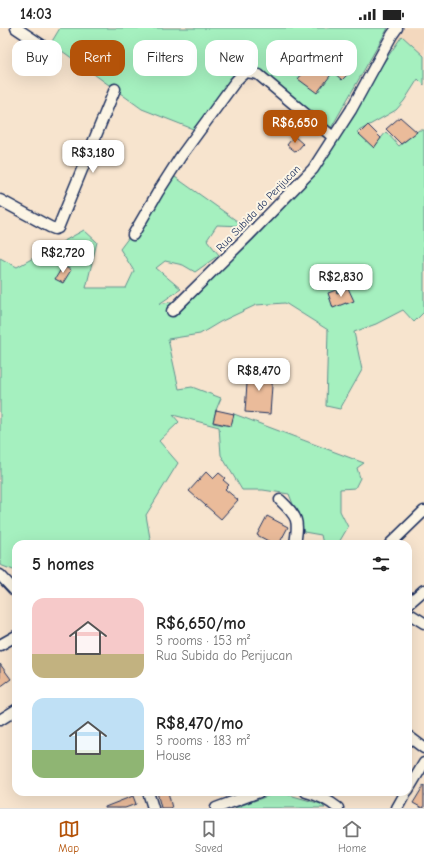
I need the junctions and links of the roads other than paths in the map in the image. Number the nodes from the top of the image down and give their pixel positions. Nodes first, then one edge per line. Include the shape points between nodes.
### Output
1 (16, 28) edge
2 (397, 28) edge
3 (34, 40) edge
4 (115, 89) dead end
5 (333, 137) junction
6 (0, 200) edge
7 (133, 235) dead end
8 (172, 311) dead end
9 (280, 500) dead end
10 (424, 511) edge
11 (297, 540) edge
12 (394, 540) edge
13 (0, 576) edge
14 (12, 588) edge
15 (424, 590) edge
16 (412, 600) edge
17 (412, 616) edge
18 (424, 623) edge
19 (12, 638) edge
20 (0, 645) edge
21 (12, 712) edge
22 (0, 720) edge
23 (412, 739) edge
24 (424, 748) edge
25 (424, 763) edge
26 (412, 783) edge
27 (149, 796) edge
28 (243, 796) edge
29 (319, 796) edge
30 (404, 796) edge
31 (153, 808) edge
32 (216, 808) edge
33 (338, 808) edge
34 (397, 808) edge

1 - 3 street
2 - 5 street, Rua Subida do Perijucan
4 - 6 street via 58,228 50,227
5 - 7 street via 259,75 244,73 181,156
5 - 8 street, Rua Subida do Perijucan via 312,169
9 - 11 street via 292,511 296,519
10 - 12 street
13 - 14 street
15 - 16 street
17 - 18 street
19 - 20 street
21 - 22 street
23 - 24 street
25 - 26 street
27 - 31 street
28 - 32 street
29 - 33 street
30 - 34 street

